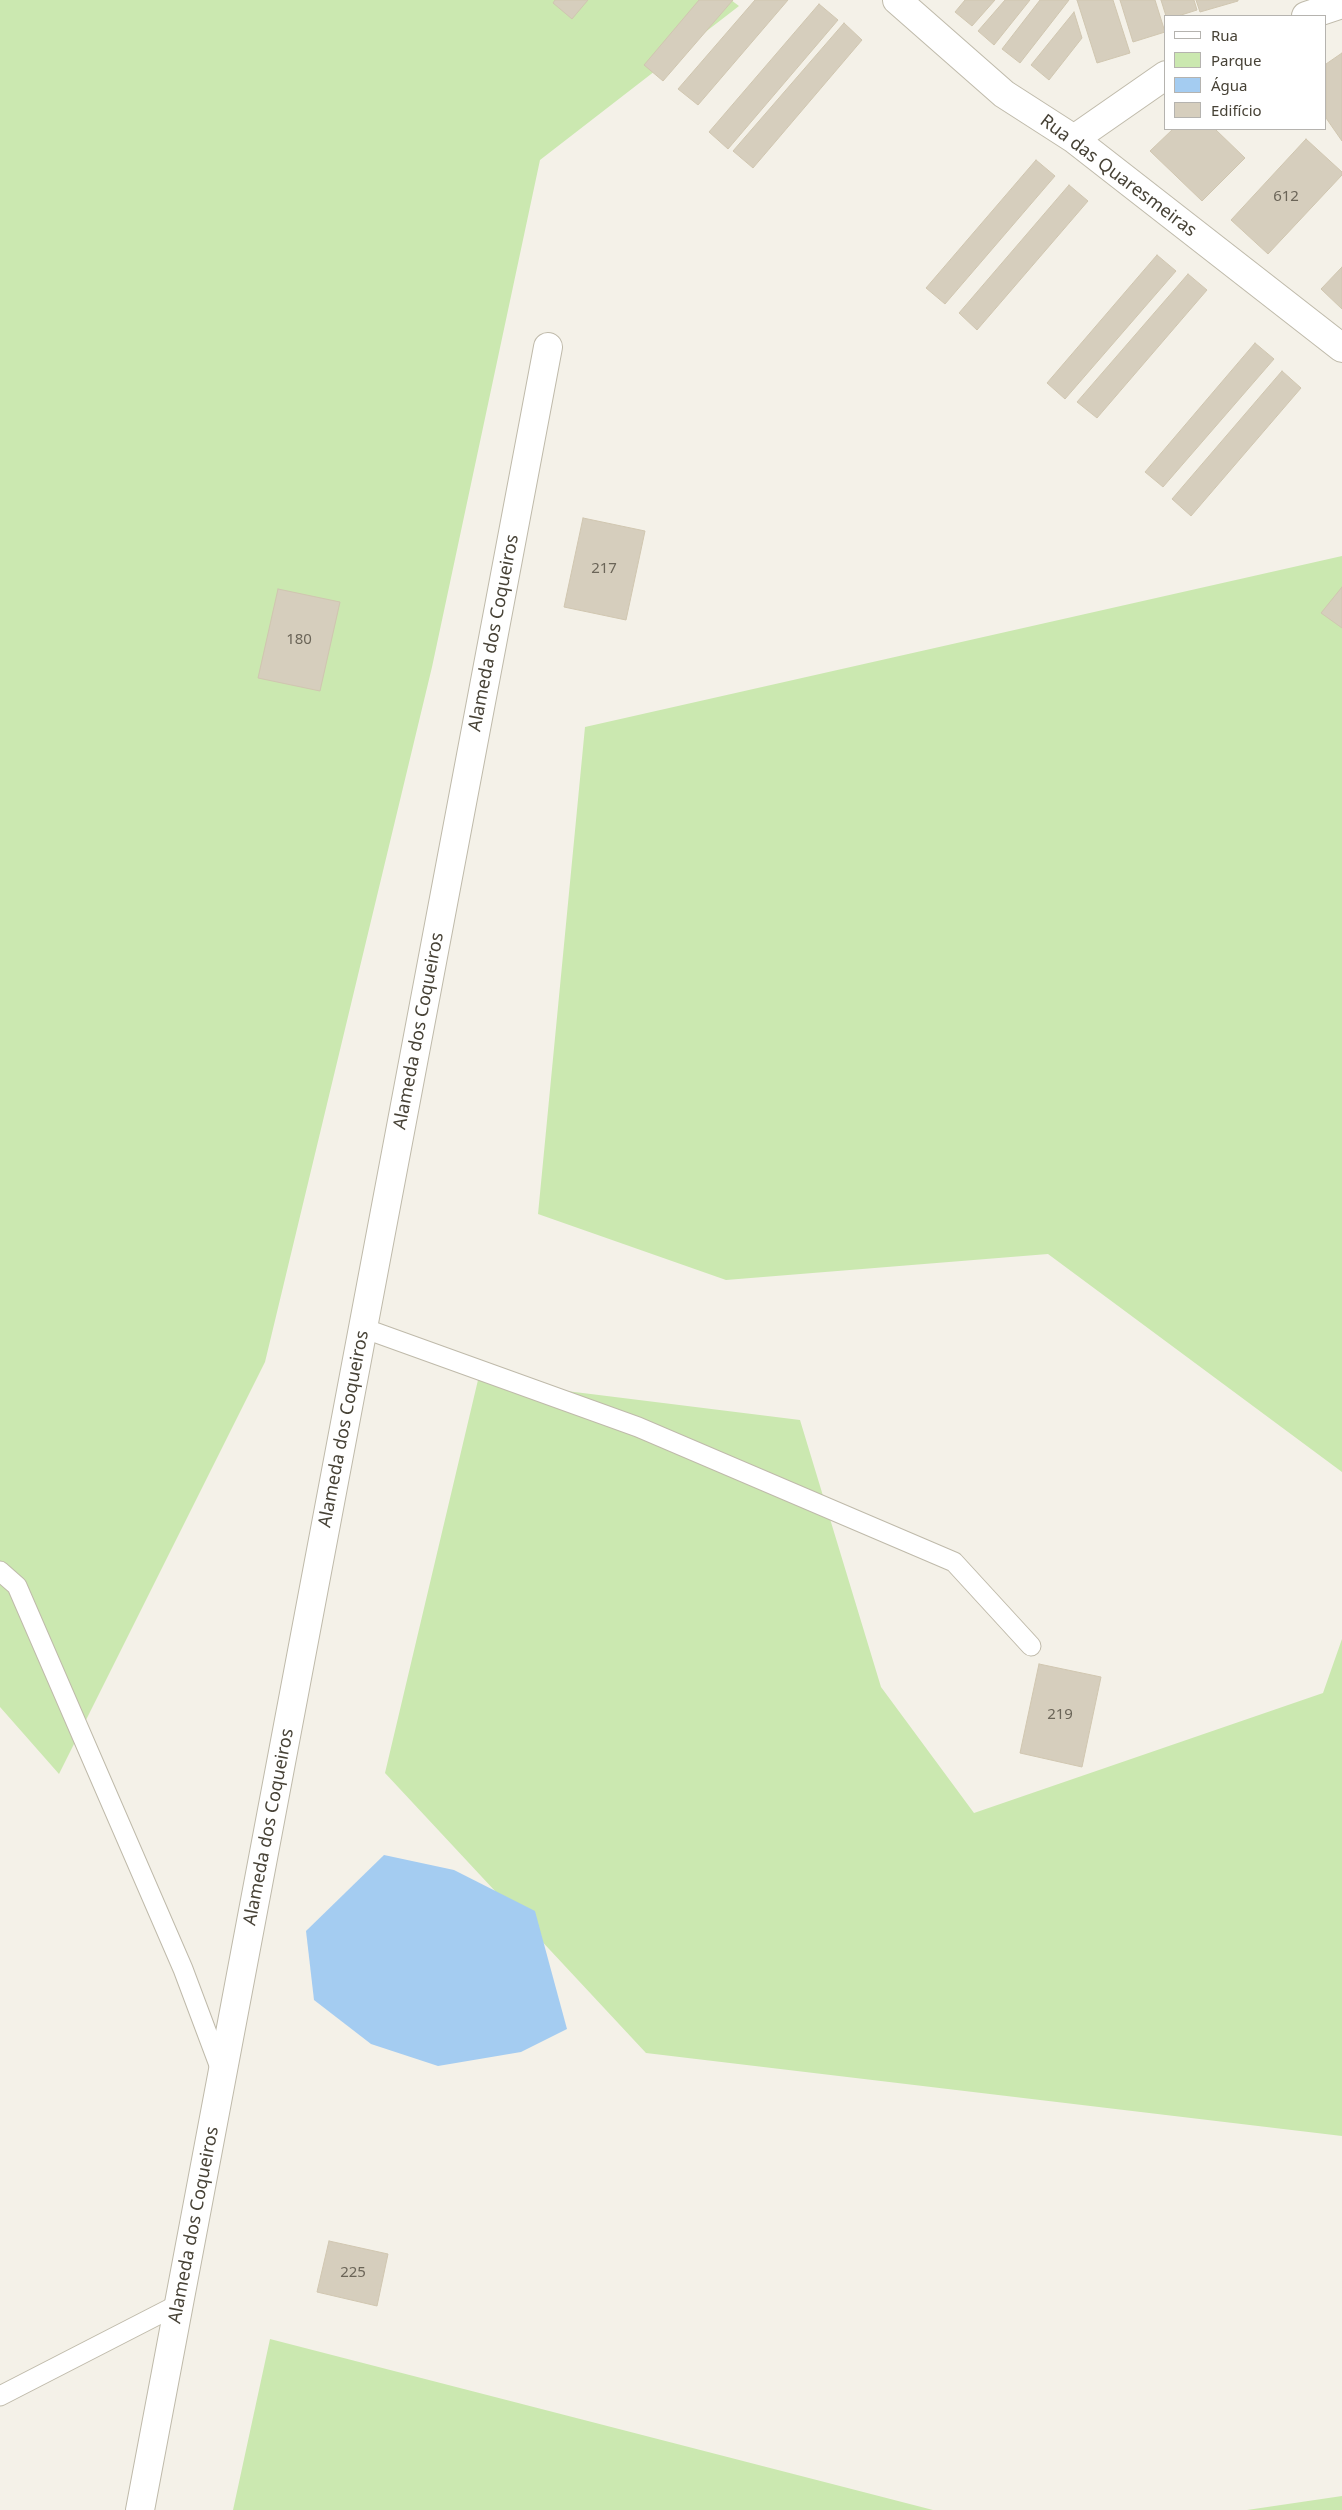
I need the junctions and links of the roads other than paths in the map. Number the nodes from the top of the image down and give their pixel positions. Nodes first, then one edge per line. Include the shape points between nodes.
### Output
1 (897, 0) edge
2 (1342, 4) edge
3 (1309, 15) edge
4 (1164, 76) edge
5 (1074, 139) junction
6 (548, 347) dead end
7 (1342, 348) edge
8 (363, 1328) junction
9 (0, 1571) edge
10 (1031, 1646) dead end
11 (222, 2073) junction
12 (178, 2304) junction
13 (0, 2396) edge
14 (140, 2510) edge

1 - 5 street, Rua das Quaresmeiras via 1004,94
2 - 3 street
4 - 5 street
5 - 7 street, Rua das Quaresmeiras
6 - 8 street, Alameda dos Coqueiros
8 - 10 lane via 638,1427 954,1562
8 - 11 street, Alameda dos Coqueiros
9 - 11 lane via 17,1586 183,1969
11 - 12 street, Alameda dos Coqueiros
12 - 13 lane
12 - 14 street, Alameda dos Coqueiros

